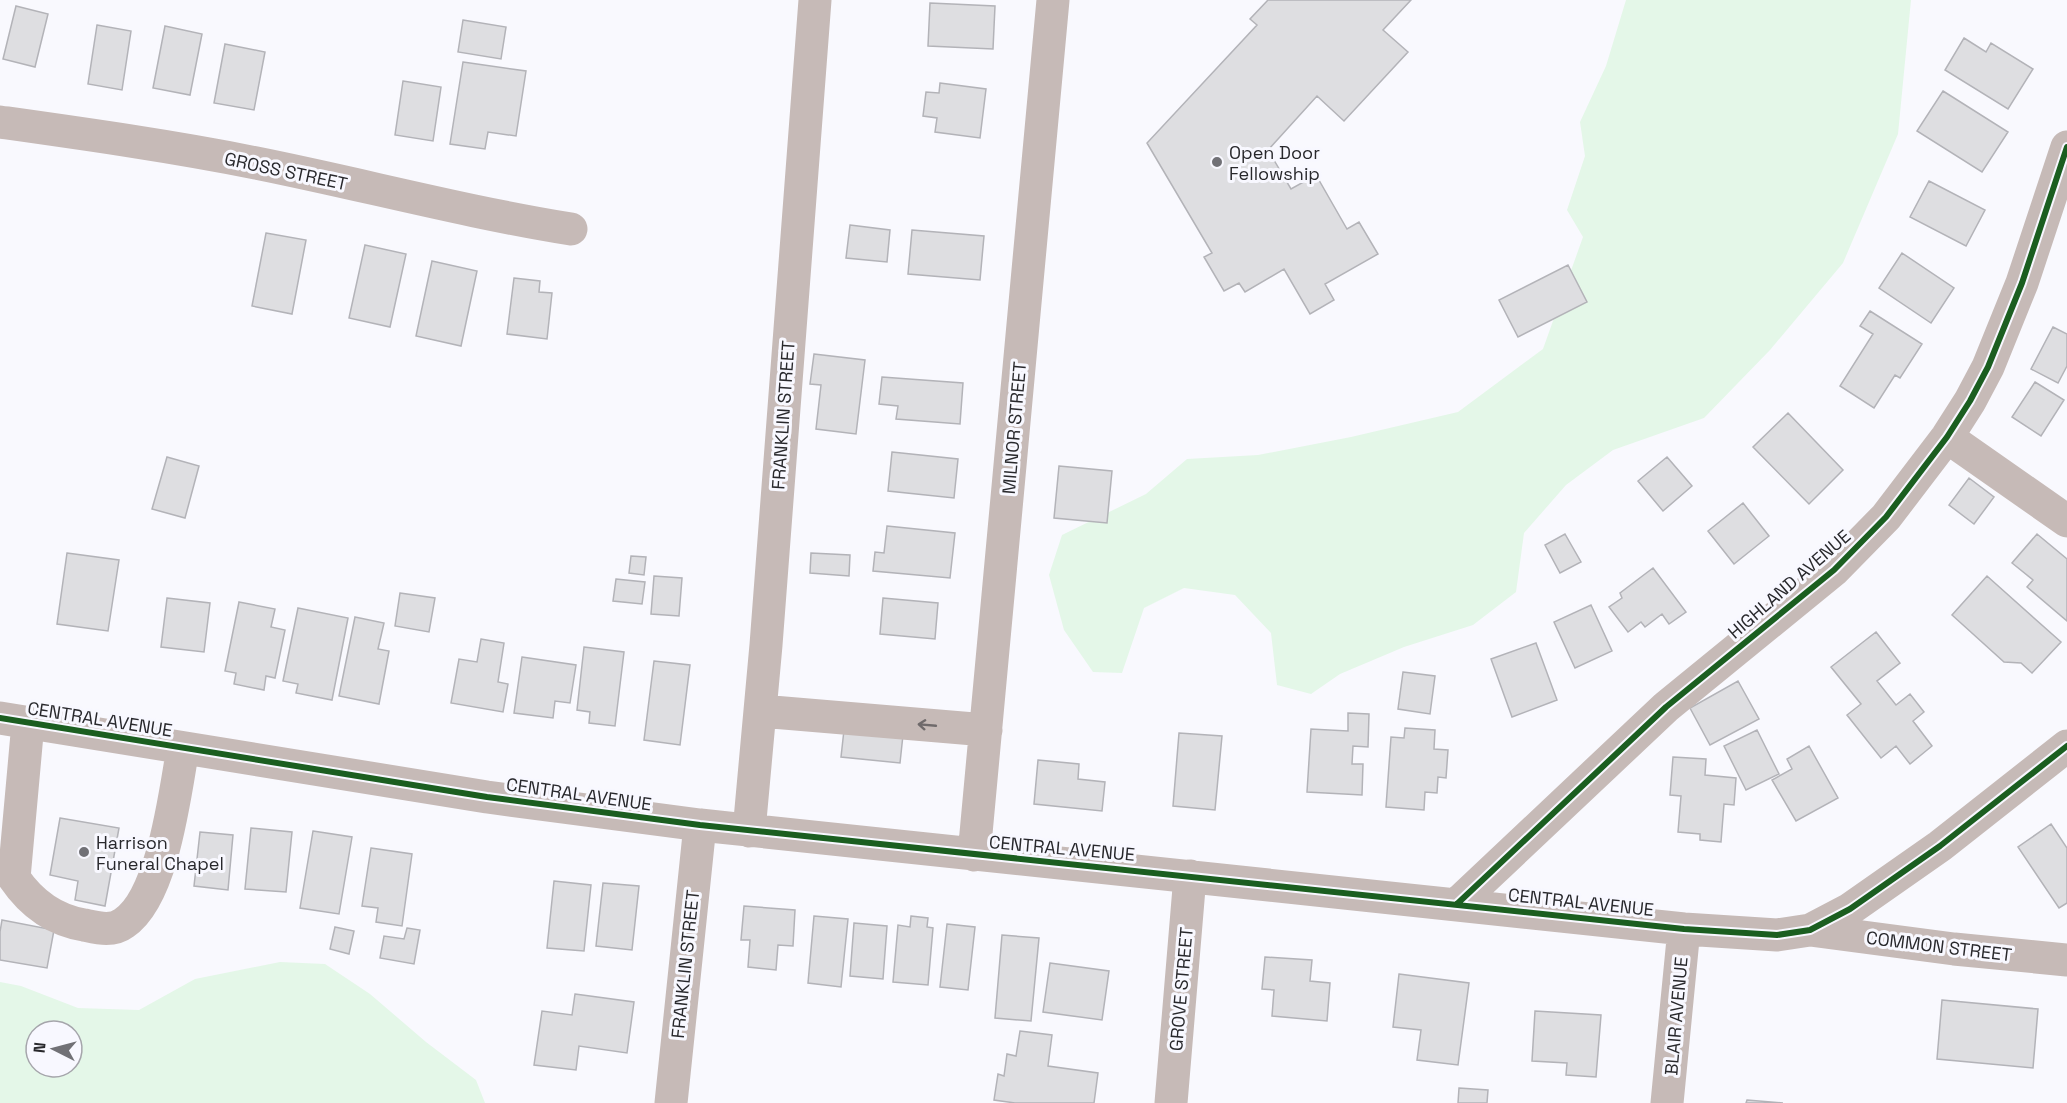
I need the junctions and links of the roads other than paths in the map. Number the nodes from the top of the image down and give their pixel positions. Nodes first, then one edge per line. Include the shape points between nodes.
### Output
1 (815, 0) edge
2 (1053, 0) edge
3 (0, 122) edge
4 (2067, 147) edge
5 (571, 229) dead end
6 (1947, 437) junction
7 (2067, 521) edge
8 (760, 711) junction
9 (14, 721) edge
10 (986, 730) junction
11 (2067, 746) edge
12 (183, 748) junction
13 (700, 825) junction
14 (749, 831) junction
15 (974, 855) junction
16 (1190, 876) junction
17 (1456, 904) junction
18 (1684, 929) junction
19 (1810, 930) junction
20 (2067, 960) edge
21 (671, 1103) edge
22 (1171, 1103) edge
23 (1667, 1103) edge

1 - 8 street, FRANKLIN STREET
2 - 10 street, MILNOR STREET
3 - 5 street, GROSS STREET via 254,163
4 - 6 street, HIGHLAND AVENUE via 2006,327 1984,375
6 - 7 street
6 - 17 street, HIGHLAND AVENUE via 1886,517 1834,570 1666,707
10 -> 8 street
8 - 14 street, FRANKLIN STREET
9 - 12 street, CENTRAL AVENUE
9 - 12 street via 14,878 44,910 74,923 107,929 123,924 141,907 162,858
10 - 15 street, MILNOR STREET
11 - 19 street, CENTRAL AVENUE via 1940,846 1850,909
12 - 13 street, CENTRAL AVENUE
13 - 14 street, CENTRAL AVENUE
13 - 21 street, FRANKLIN STREET
14 - 15 street, CENTRAL AVENUE
15 - 16 street, CENTRAL AVENUE
16 - 17 street, CENTRAL AVENUE
16 - 22 street, GROVE STREET
17 - 18 street, CENTRAL AVENUE
18 - 19 street, CENTRAL AVENUE via 1777,935
18 - 23 street, BLAIR AVENUE
19 - 20 street, COMMON STREET

